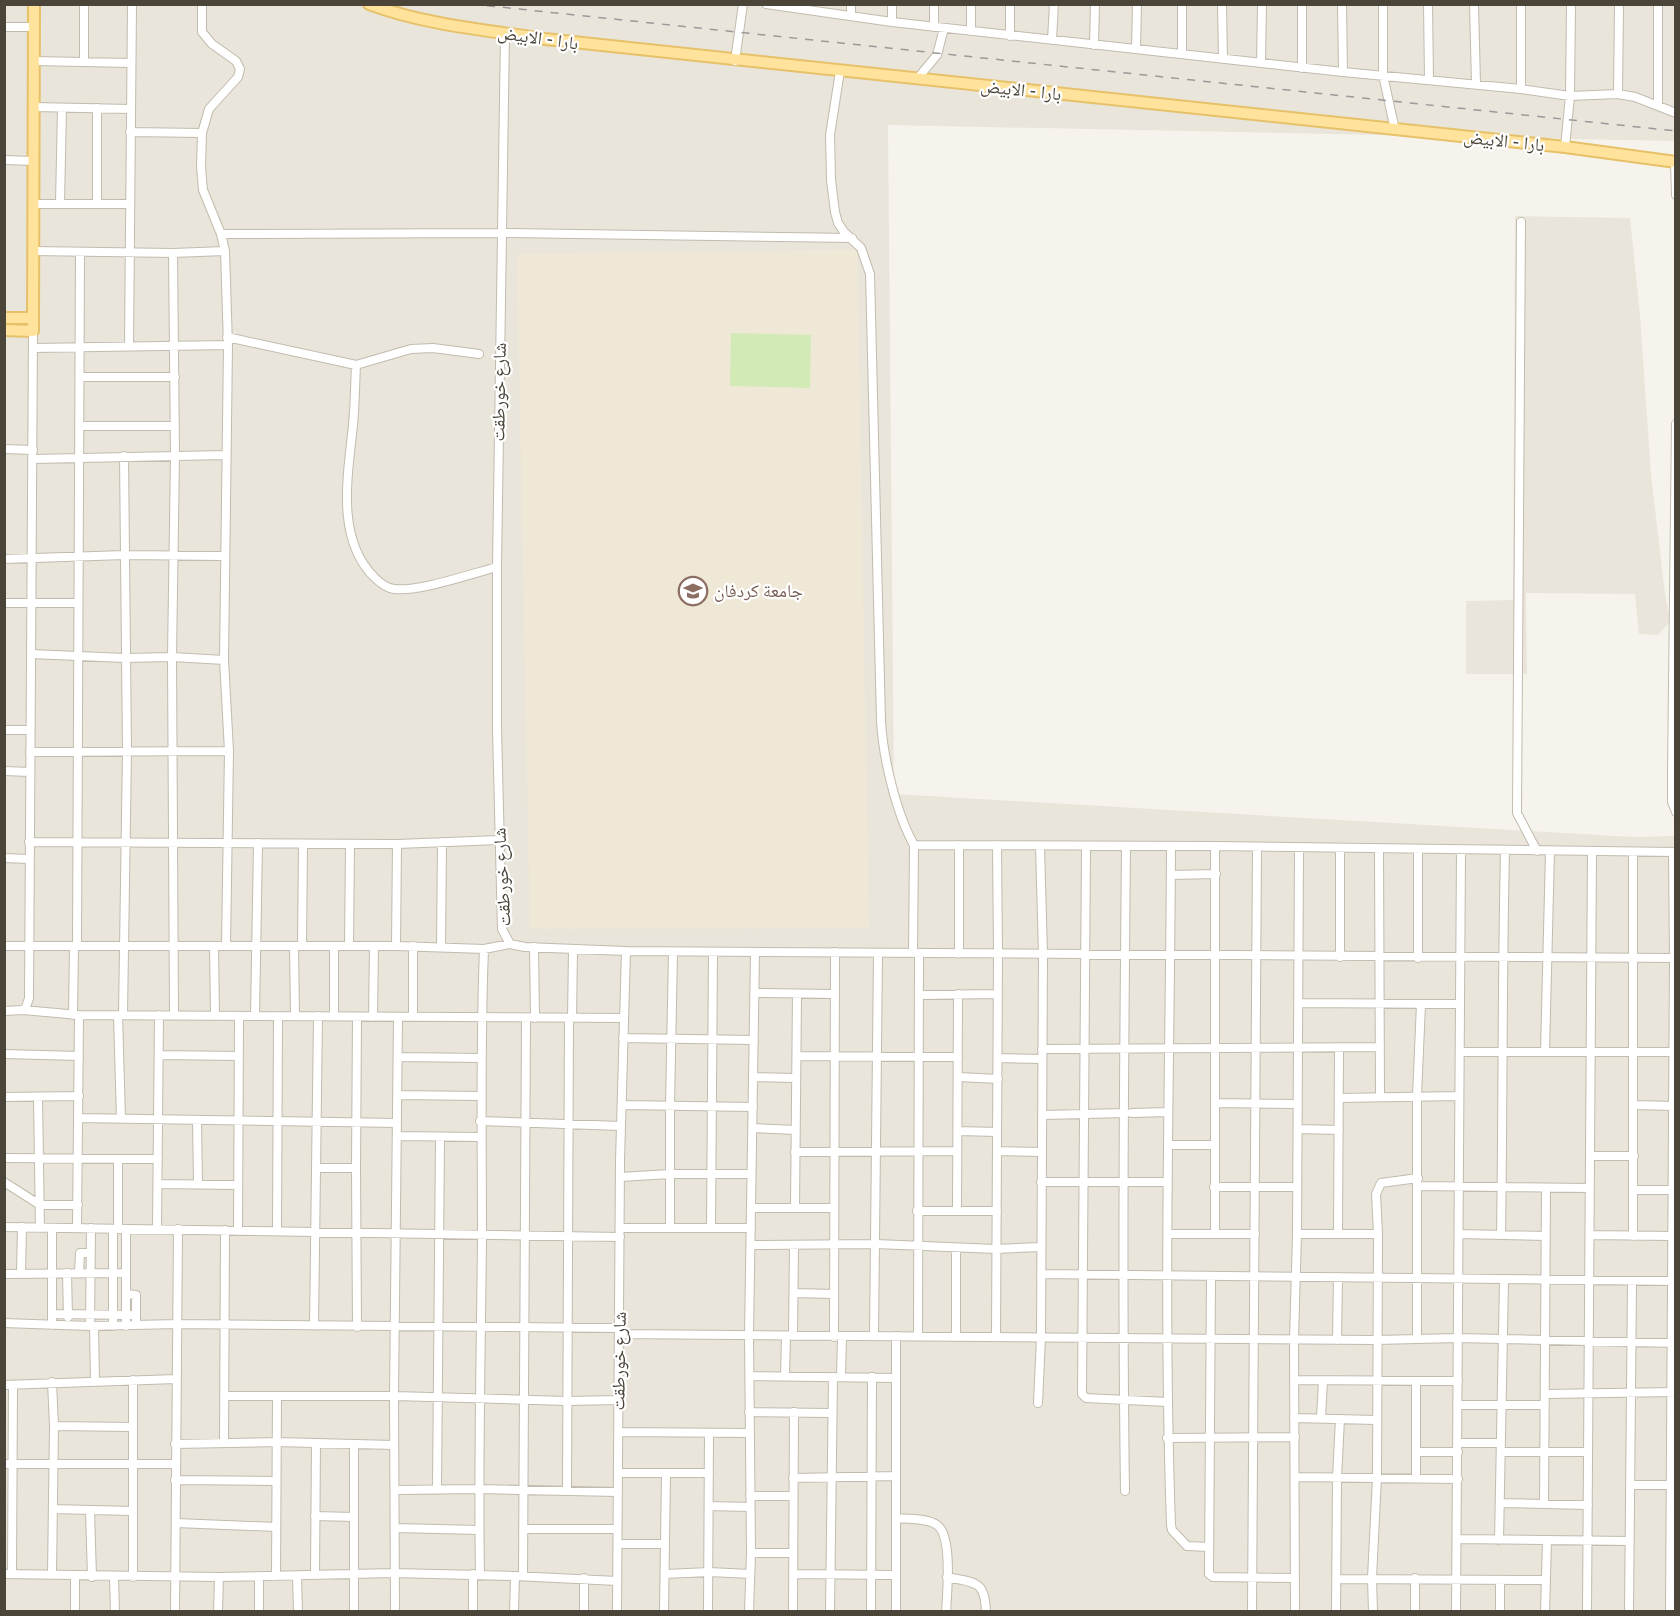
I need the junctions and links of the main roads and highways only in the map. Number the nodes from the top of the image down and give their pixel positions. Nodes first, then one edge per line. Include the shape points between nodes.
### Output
1 (33, 4) edge
2 (369, 4) edge
3 (1675, 162) edge
4 (4, 318) edge
5 (33, 318) junction
6 (4, 330) edge

1 - 5 main road
2 - 3 main road, بارا - الابيض via 423,20 505,33 735,61 1565,147
4 - 5 main road
5 - 6 main road via 33,331

